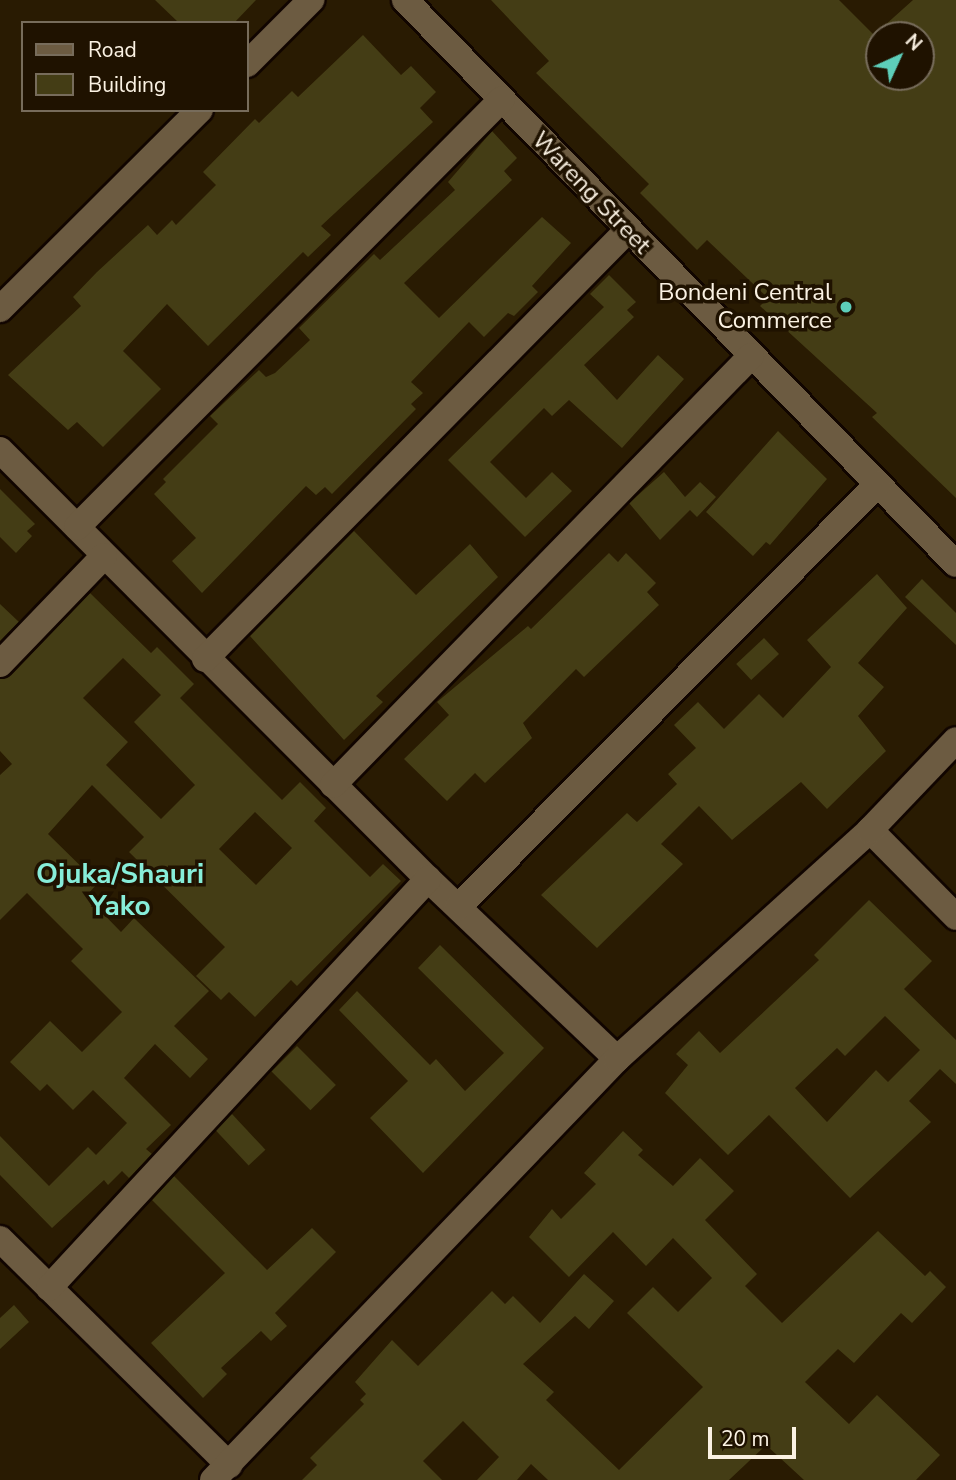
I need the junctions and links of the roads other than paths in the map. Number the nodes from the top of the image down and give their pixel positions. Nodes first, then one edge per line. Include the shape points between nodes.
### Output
1 (311, 0) edge
2 (409, 1) edge
3 (248, 63) edge
4 (502, 99) junction
5 (198, 112) edge
6 (626, 232) junction
7 (0, 309) edge
8 (751, 356) junction
9 (0, 450) edge
10 (878, 484) junction
11 (77, 527) junction
12 (104, 556) junction
13 (956, 564) edge
14 (205, 659) junction
15 (0, 664) edge
16 (956, 740) edge
17 (333, 785) junction
18 (870, 830) junction
19 (428, 879) junction
20 (457, 908) junction
21 (956, 917) edge
22 (617, 1059) junction
23 (0, 1240) edge
24 (48, 1288) junction
25 (220, 1475) edge

1 - 3 street
2 - 4 street, Wareng Street
4 - 6 street, Wareng Street
4 - 11 street
5 - 7 street
6 - 8 street, Wareng Street
6 - 14 street
8 - 10 street, Wareng Street
8 - 17 street
9 - 11 street
10 - 13 street, Wareng Street
10 - 20 street
11 - 12 street
12 - 14 street
12 - 15 street
14 - 17 street
16 - 18 street
17 - 19 street
18 - 21 street
18 - 22 street
19 - 20 street
19 - 24 street
20 - 22 street
22 - 25 street
23 - 24 street
24 - 25 street

